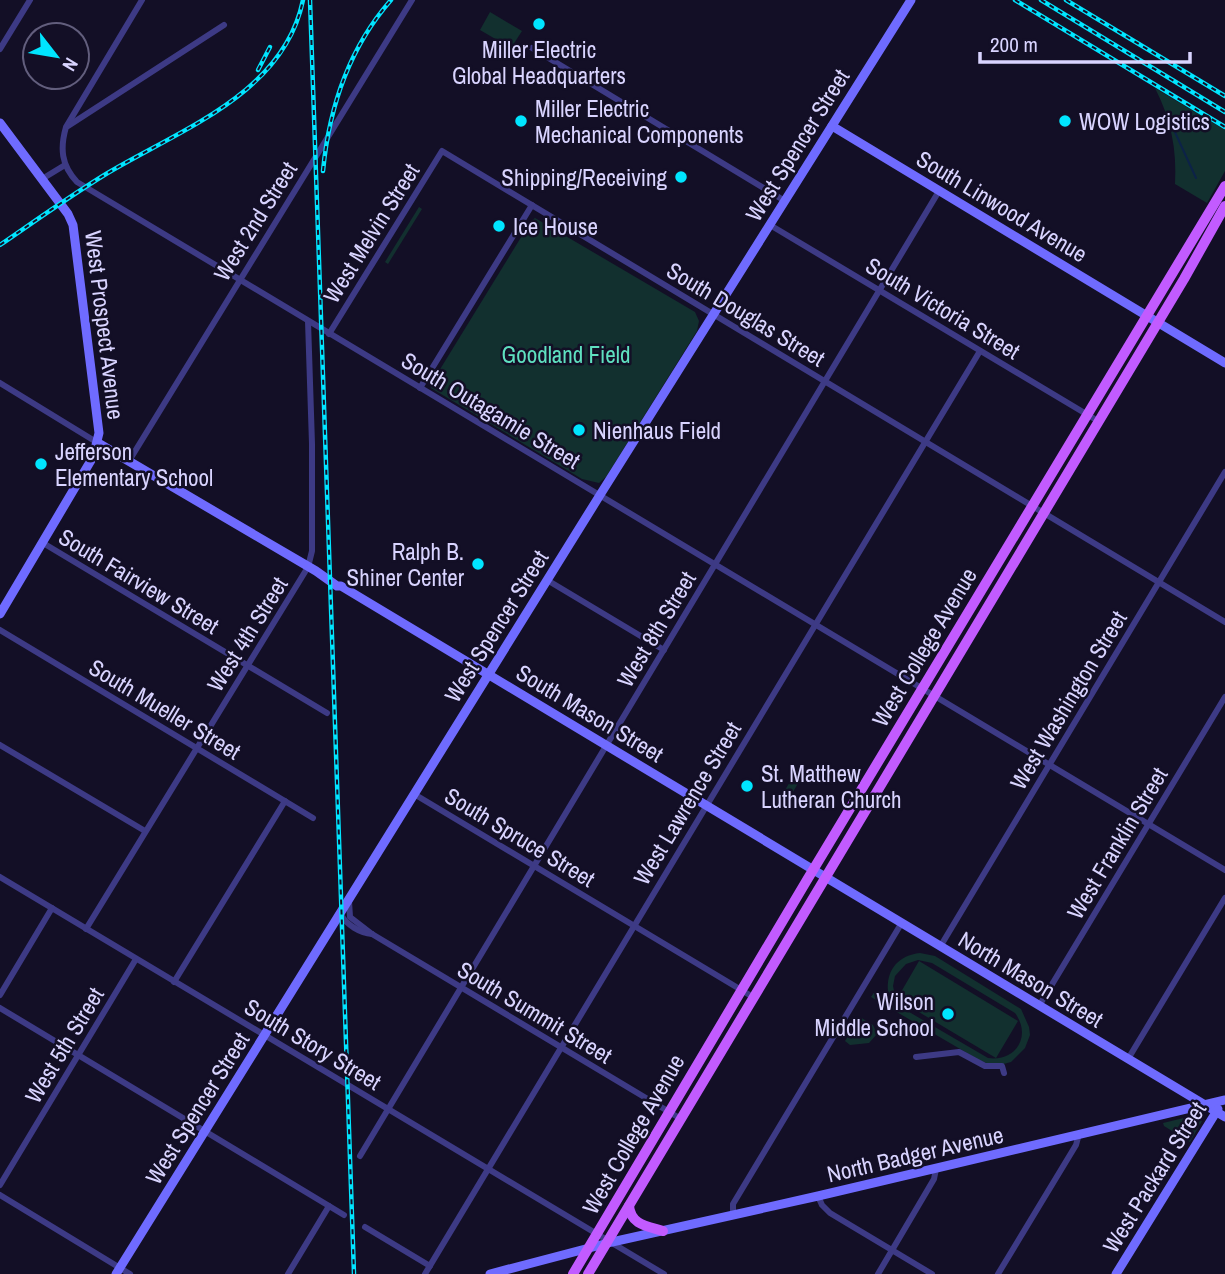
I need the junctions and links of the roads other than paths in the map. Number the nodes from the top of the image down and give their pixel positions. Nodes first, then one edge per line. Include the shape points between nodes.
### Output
1 (30, 0) edge
2 (142, 0) edge
3 (412, 0) edge
4 (911, 0) edge
5 (224, 25) dead end
6 (532, 48) dead end
7 (0, 49) edge
8 (0, 123) edge
9 (832, 126) junction
10 (66, 127) junction
11 (442, 152) joint
12 (65, 165) junction
13 (42, 179) junction
14 (1225, 186) edge
15 (939, 191) junction
16 (785, 201) junction
17 (531, 205) junction
18 (1225, 206) edge
19 (770, 225) junction
20 (239, 280) junction
21 (878, 290) junction
22 (713, 316) junction
23 (1152, 319) junction
24 (308, 321) junction
25 (329, 334) junction
26 (980, 351) junction
27 (1225, 363) edge
28 (1113, 371) junction
29 (824, 381) junction
30 (0, 383) edge
31 (420, 388) junction
32 (1113, 396) junction
33 (1087, 414) junction
34 (1098, 421) junction
35 (926, 442) junction
36 (98, 443) junction
37 (129, 461) junction
38 (1225, 472) edge
39 (600, 495) junction
40 (1032, 506) junction
41 (1044, 513) junction
42 (43, 543) junction
43 (715, 564) junction
44 (312, 569) junction
45 (548, 580) junction
46 (1159, 582) junction
47 (0, 614) edge
48 (1225, 622) edge
49 (816, 624) junction
50 (0, 630) edge
51 (664, 650) junction
52 (247, 666) junction
53 (488, 675) junction
54 (928, 691) junction
55 (1225, 697) edge
56 (327, 713) dead end
57 (0, 745) edge
58 (606, 745) junction
59 (196, 748) junction
60 (1049, 765) junction
61 (415, 794) junction
62 (285, 801) junction
63 (707, 806) junction
64 (313, 818) dead end
65 (1148, 824) junction
66 (145, 831) junction
67 (534, 866) junction
68 (1225, 870) edge
69 (819, 874) junction
70 (0, 877) edge
71 (1225, 898) edge
72 (349, 901) junction
73 (52, 908) junction
74 (341, 915) junction
75 (901, 923) junction
76 (634, 926) junction
77 (86, 929) junction
78 (372, 934) junction
79 (940, 947) junction
80 (136, 959) junction
81 (174, 982) junction
82 (460, 987) junction
83 (741, 990) junction
84 (0, 995) edge
85 (753, 997) junction
86 (1039, 1006) junction
87 (0, 1008) edge
88 (265, 1035) junction
89 (561, 1048) junction
90 (78, 1055) junction
91 (916, 1057) dead end
92 (1128, 1059) junction
93 (1004, 1073) dead end
94 (1225, 1100) edge
95 (1206, 1105) junction
96 (388, 1109) junction
97 (669, 1112) junction
98 (1221, 1114) edge
99 (681, 1119) junction
100 (205, 1131) junction
101 (1079, 1135) junction
102 (360, 1156) dead end
103 (488, 1169) junction
104 (936, 1169) junction
105 (0, 1185) edge
106 (0, 1195) edge
107 (818, 1196) junction
108 (329, 1206) junction
109 (629, 1206) junction
110 (344, 1215) dead end
111 (733, 1216) junction
112 (365, 1227) dead end
113 (663, 1231) junction
114 (597, 1234) junction
115 (609, 1242) junction
116 (588, 1248) junction
117 (892, 1250) junction
118 (429, 1266) junction
119 (118, 1271) edge
120 (130, 1274) edge
121 (289, 1274) edge
122 (425, 1274) edge
123 (490, 1274) edge
124 (573, 1274) edge
125 (588, 1274) edge
126 (664, 1274) edge
127 (878, 1274) edge
128 (932, 1274) edge
129 (998, 1274) edge
130 (1116, 1274) edge

1 - 7 street
2 - 10 street
3 - 20 street, West 2nd Street
4 - 9 main road, West Spencer Street
5 - 10 street
6 - 16 street
8 - 13 main road, West Prospect Avenue
9 - 15 main road, South Linwood Avenue
9 - 16 main road, West Spencer Street
10 - 12 street
11 - 17 street, South Douglas Street
11 - 25 street, West Melvin Street
12 - 13 street
12 - 20 street, South Outagamie Street via 85,188
13 - 36 main road, West Prospect Avenue via 73,225
14 - 23 main road, West College Avenue
15 - 21 street, West 8th Street
15 - 23 main road, South Linwood Avenue
16 - 19 main road, West Spencer Street
17 - 22 street, South Douglas Street
17 - 31 street
18 - 23 main road, West College Avenue
19 - 21 street, South Victoria Street
19 - 22 main road, West Spencer Street
20 - 24 street, South Outagamie Street
20 - 37 street, West 2nd Street
21 - 26 street, South Victoria Street
21 - 29 street, West 8th Street
22 - 29 street, South Douglas Street
22 - 39 main road, West Spencer Street
23 - 27 main road, South Linwood Avenue
23 - 28 main road, West College Avenue
23 - 32 main road, West College Avenue
24 - 25 street, South Outagamie Street
24 - 44 street, West 4th Street
25 - 31 street, South Outagamie Street
26 - 33 street, South Victoria Street
26 - 35 street, West Lawrence Street
28 - 32 main road
28 - 33 main road, West College Avenue
29 - 35 street, South Douglas Street
29 - 43 street, West 8th Street
30 - 36 street, South Mason Street
31 - 39 street, South Outagamie Street
32 - 34 main road, West College Avenue
33 - 34 street, South Victoria Street
33 - 40 main road, West College Avenue
34 - 41 main road, West College Avenue
35 - 40 street, South Douglas Street
35 - 49 street, West Lawrence Street
36 - 37 main road, South Mason Street
36 - 42 main road, West Prospect Avenue
37 - 44 main road, South Mason Street
38 - 46 street, West Washington Street
39 - 43 street, South Outagamie Street
39 - 45 main road, West Spencer Street
40 - 41 street, South Douglas Street
40 - 54 main road, West College Avenue
41 - 46 street, South Douglas Street
41 - 54 main road, West College Avenue
42 - 47 main road, West Prospect Avenue
42 - 52 street, South Fairview Street
43 - 49 street, South Outagamie Street
43 - 51 street, West 8th Street
44 - 52 street, West 4th Street
44 - 53 main road, South Mason Street via 331,576
45 - 51 street
45 - 53 main road, West Spencer Street
46 - 48 street, South Douglas Street
46 - 60 street, West Washington Street
49 - 54 street, South Outagamie Street
49 - 63 street, West Lawrence Street
50 - 59 street, South Mueller Street
51 - 58 street, West 8th Street
52 - 56 street, South Fairview Street
52 - 59 street, West 4th Street
53 - 58 main road, South Mason Street
53 - 61 main road, West Spencer Street
54 - 60 street, South Outagamie Street
54 - 69 main road, West College Avenue
55 - 65 street, West Franklin Street
57 - 66 street
58 - 63 main road, South Mason Street
58 - 67 street, West 8th Street
59 - 62 street, South Mueller Street
59 - 66 street, West 4th Street
60 - 65 street, South Outagamie Street
60 - 79 street, West Washington Street
61 - 67 street, South Spruce Street
61 - 72 main road, West Spencer Street
62 - 64 street, South Mueller Street
62 - 81 street
63 - 69 main road, South Mason Street
63 - 76 street, West Lawrence Street
65 - 68 street, South Outagamie Street
65 - 86 street, West Franklin Street
66 - 77 street, West 4th Street
67 - 76 street, South Spruce Street
67 - 82 street, West 8th Street
69 - 75 main road, North Mason Street
69 - 83 main road, West College Avenue
69 - 85 main road, West College Avenue
70 - 73 street, South Story Street
71 - 92 street
72 - 74 main road, West Spencer Street
72 - 78 street, South Summit Street via 350,917
73 - 77 street, South Story Street
73 - 84 street
74 - 78 street, South Summit Street via 350,925
74 - 88 main road, West Spencer Street
75 - 79 main road, North Mason Street
75 - 111 street via 733,1204
76 - 83 street, South Spruce Street
76 - 89 street, West Lawrence Street
77 - 80 street, South Story Street
78 - 82 street, South Summit Street
79 - 86 main road, North Mason Street
80 - 81 street, South Story Street
80 - 90 street, West 5th Street
81 - 88 street, South Story Street
82 - 89 street, South Summit Street
82 - 96 street, West 8th Street
83 - 85 street, South Spruce Street
83 - 97 main road, West College Avenue
85 - 99 main road, West College Avenue
86 - 92 main road, North Mason Street
87 - 90 street
88 - 96 street, South Story Street
88 - 100 main road, West Spencer Street
89 - 97 street, South Summit Street
89 - 103 street, West Lawrence Street
90 - 100 street
90 - 105 street, West 5th Street
91 - 93 street via 960,1052 985,1066 1002,1066
92 - 95 main road, North Mason Street
94 - 95 main road, North Badger Avenue
94 - 98 main road, West Packard Street
95 - 98 main road, North Mason Street
95 - 101 main road, North Badger Avenue
96 - 102 street, West 8th Street
96 - 103 street, South Story Street
97 - 99 street, South Summit Street
97 - 114 main road, West College Avenue
98 - 130 main road, West Packard Street
99 - 109 main road, West College Avenue
100 - 108 street
100 - 119 main road, West Spencer Street
101 - 104 main road, North Badger Avenue
101 - 129 street
103 - 114 street, South Story Street
103 - 118 street, West Lawrence Street
104 - 107 main road, North Badger Avenue
104 - 117 street
106 - 119 street
107 - 111 main road, North Badger Avenue
107 - 117 street via 830,1213
108 - 110 street
108 - 121 street
109 - 113 main road via 636,1223
109 - 115 main road, West College Avenue
111 - 113 main road, North Badger Avenue
112 - 118 street
113 - 115 main road, North Badger Avenue
114 - 115 street, South Story Street
114 - 116 main road, West College Avenue
115 - 116 main road, North Badger Avenue
115 - 125 main road, West College Avenue
115 - 126 street, South Story Street
116 - 123 main road, North Badger Avenue
116 - 124 main road, West College Avenue
117 - 127 street
117 - 128 street
118 - 122 street, West Lawrence Street
119 - 120 street

